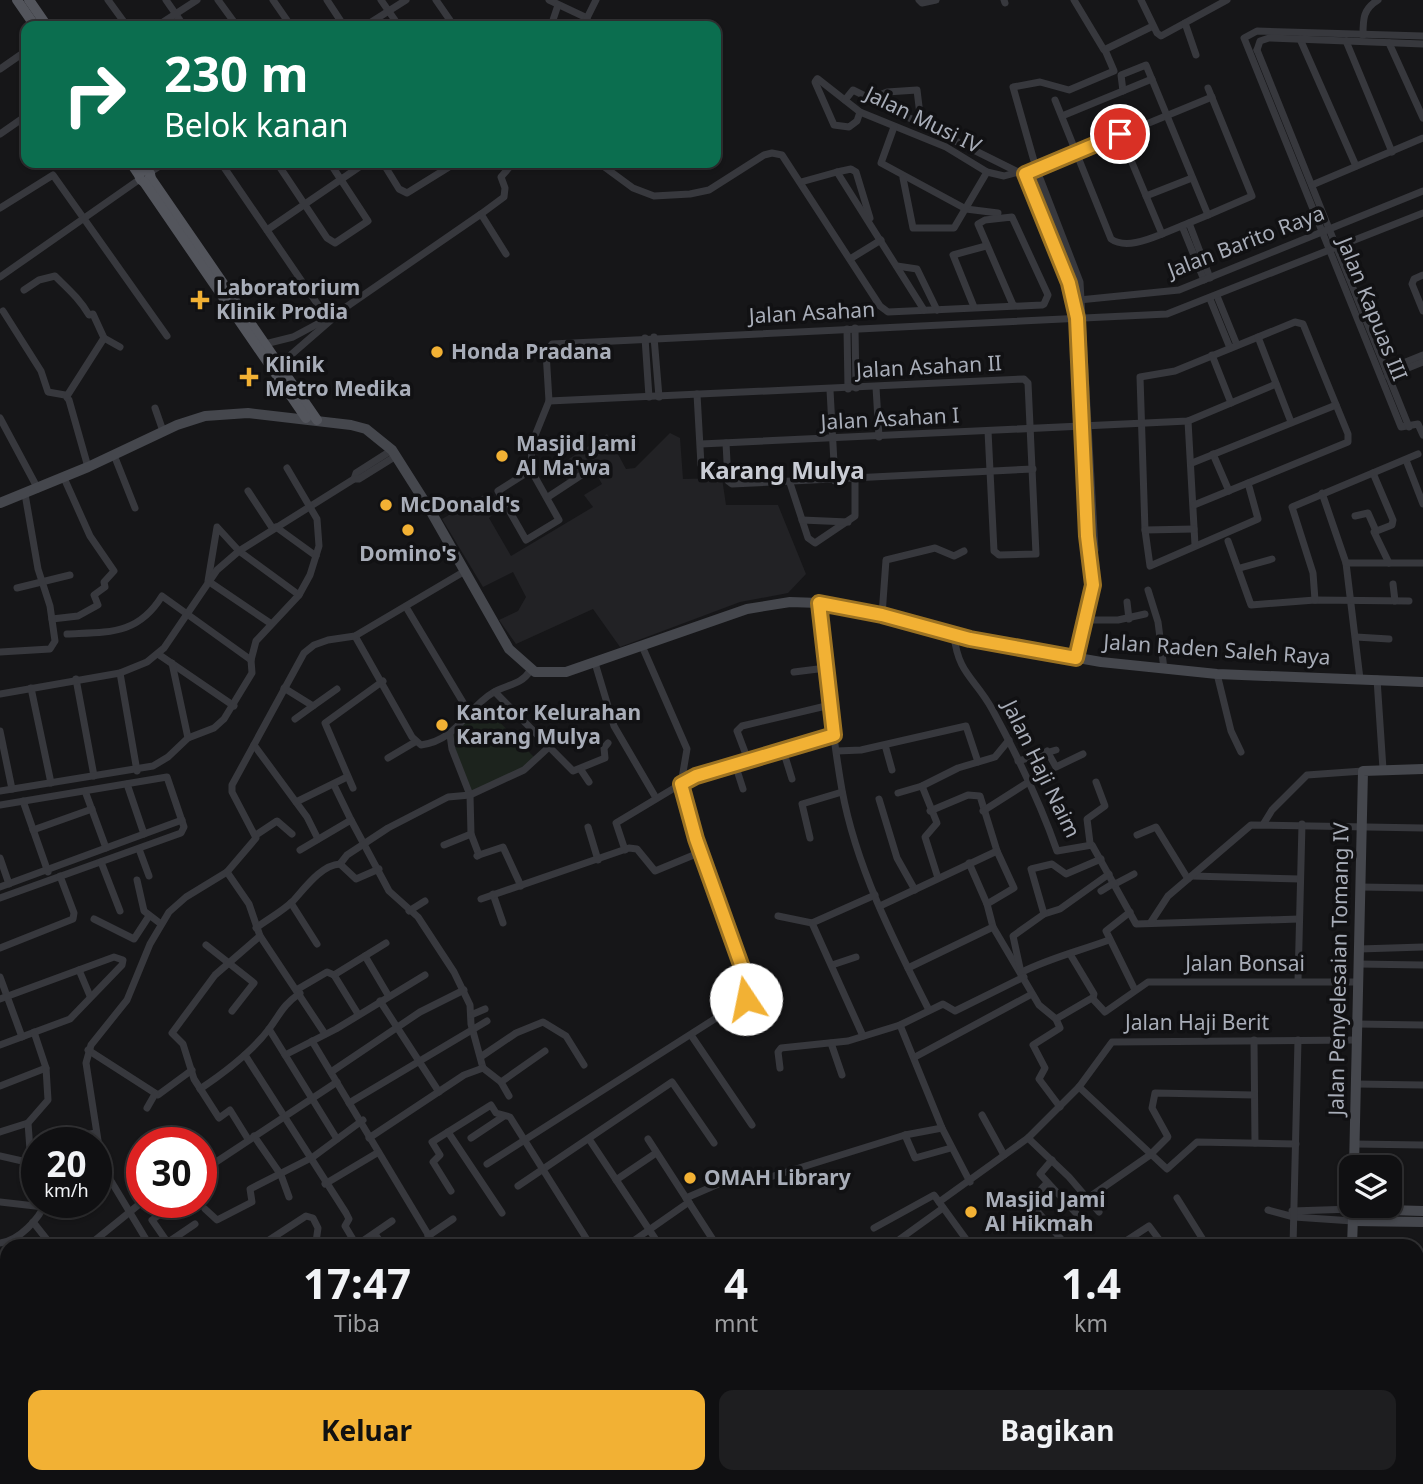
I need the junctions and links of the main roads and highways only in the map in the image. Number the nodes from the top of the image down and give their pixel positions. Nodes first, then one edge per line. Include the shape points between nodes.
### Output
1 (17, 0) edge
2 (29, 0) edge
3 (32, 21) edge
4 (44, 21) edge
5 (144, 174) edge
6 (311, 419) junction
7 (0, 503) edge
8 (1423, 682) edge
9 (1423, 769) edge
10 (1354, 1155) edge
11 (1402, 1211) edge
12 (1423, 1211) edge
13 (1353, 1218) edge
14 (1395, 1218) edge
15 (1423, 1222) edge
16 (1352, 1239) edge

1 - 3 main road
2 - 4 main road
5 - 6 main road
6 - 7 main road via 225,413 177,425
6 - 8 main road, Jalan Raden Saleh Raya via 366,429 394,453 509,649 530,671 552,674 595,663 747,609 773,603 819,603 1076,658 1217,674
9 - 10 main road, Jalan Penyelesaian Tomang IV via 1363,771
11 - 12 main road
13 - 16 main road
14 - 15 main road

